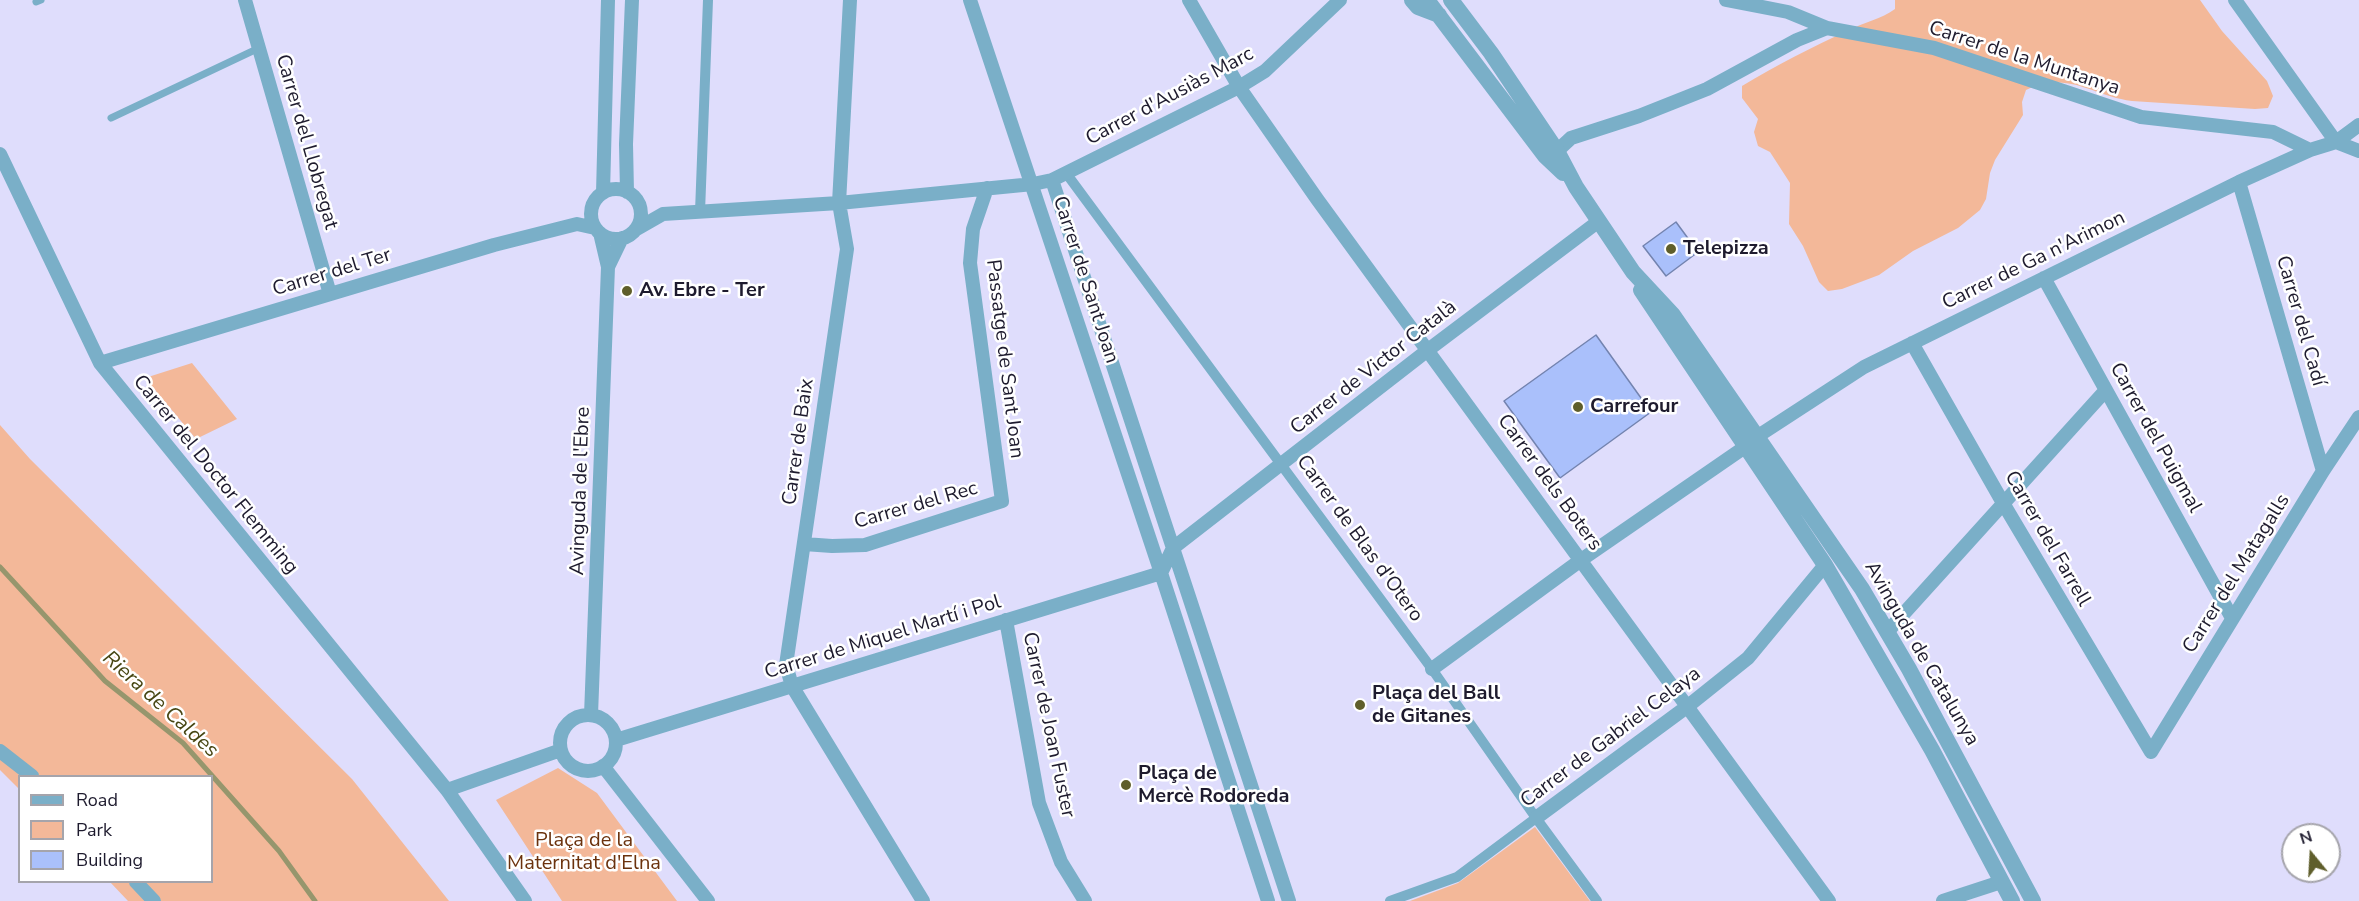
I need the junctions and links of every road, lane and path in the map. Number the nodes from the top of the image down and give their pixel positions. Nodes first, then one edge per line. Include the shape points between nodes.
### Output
1 (245, 0) edge
2 (608, 0) edge
3 (632, 0) edge
4 (708, 0) edge
5 (849, 0) edge
6 (970, 0) edge
7 (1189, 0) edge
8 (1340, 0) edge
9 (1412, 0) edge
10 (1427, 0) edge
11 (1451, 0) edge
12 (1726, 0) edge
13 (2235, 0) edge
14 (1439, 8) edge
15 (1827, 28) junction
16 (259, 48) junction
17 (1239, 87) junction
18 (111, 118) dead end
19 (2359, 125) edge
20 (2336, 142) junction
21 (2310, 150) junction
22 (1557, 151) junction
23 (2359, 151) edge
24 (0, 154) edge
25 (1066, 173) junction
26 (1052, 180) junction
27 (2239, 182) junction
28 (1033, 184) junction
29 (1576, 186) junction
30 (987, 188) junction
31 (627, 192) junction
32 (603, 193) junction
33 (638, 202) junction
34 (839, 202) junction
35 (591, 212) junction
36 (700, 212) junction
37 (663, 214) junction
38 (1599, 221) junction
39 (577, 224) junction
40 (635, 230) junction
41 (598, 231) junction
42 (622, 238) junction
43 (609, 267) junction
44 (1633, 272) junction
45 (2044, 278) junction
46 (330, 294) junction
47 (1912, 343) junction
48 (1678, 348) junction
49 (1428, 350) junction
50 (100, 363) junction
51 (2106, 390) junction
52 (2359, 417) edge
53 (1758, 436) junction
54 (1745, 447) junction
55 (1281, 464) junction
56 (2323, 471) junction
57 (1771, 484) junction
58 (1002, 501) joint
59 (2003, 503) junction
60 (804, 544) junction
61 (1173, 548) junction
62 (1581, 560) junction
63 (1825, 565) junction
64 (1161, 573) junction
65 (2232, 618) junction
66 (1006, 620) junction
67 (1888, 631) junction
68 (1432, 669) junction
69 (1909, 669) junction
70 (792, 686) junction
71 (1688, 706) junction
72 (591, 715) junction
73 (615, 740) junction
74 (561, 750) junction
75 (0, 751) edge
76 (2151, 752) joint
77 (603, 766) junction
78 (30, 775) edge
79 (447, 790) junction
80 (1536, 818) junction
81 (2001, 882) junction
82 (137, 883) edge
83 (154, 901) edge
84 (525, 901) edge
85 (708, 901) edge
86 (923, 901) edge
87 (1085, 901) edge
88 (1268, 901) edge
89 (1289, 901) edge
90 (1390, 901) edge
91 (1597, 901) edge
92 (1829, 901) edge
93 (1943, 901) edge
94 (2012, 901) edge
95 (2022, 901) edge
96 (2033, 901) edge

1 - 16 street, Carrer del Llobregat
2 - 32 street
3 - 31 street
4 - 36 street
5 - 34 street, Carrer de Baix
6 - 28 street, Carrer de Sant Joan
7 - 17 street, Carrer dels Boters
8 - 17 street, Carrer d'Ausiàs Marc via 1265,71
9 - 14 street via 1418,7
10 - 14 street
11 - 22 street, Avinguda de Catalunya
12 - 15 street, Carrer de la Muntanya via 1788,12
13 - 20 street
14 - 29 street, Avinguda de Catalunya via 1465,33 1482,72 1545,156
15 - 21 street, Carrer de la Muntanya via 1934,48 2141,117 2273,132
15 - 22 street via 1707,89 1570,138
16 - 18 lane
16 - 46 street, Carrer del Llobregat
17 - 25 street, Carrer d'Ausiàs Marc
17 - 49 street, Carrer dels Boters
19 - 20 street, Carrer de Ga n'Arimon
20 - 21 street, Carrer de Ga n'Arimon
20 - 23 street
21 - 27 street, Carrer de Ga n'Arimon
22 - 29 street, Avinguda de Catalunya
24 - 50 street, Carrer del Doctor Flemming
25 - 26 street, Carrer d'Ausiàs Marc
25 - 55 street, Carrer de Blas d'Otero
26 - 28 street, Carrer d'Ausiàs Marc
26 - 61 street, Carrer de Sant Joan
27 - 45 street, Carrer de Ga n'Arimon
27 - 56 street, Carrer del Cadí
28 - 30 street, Carrer d'Ausiàs Marc
28 - 64 street, Carrer de Sant Joan
29 - 38 street, Avinguda de Catalunya
30 - 34 street, Carrer d'Ausiàs Marc
30 - 58 street, Passatge de Sant Joan via 973,229 970,263
31 - 32 street via 619,189
31 - 33 street
32 - 35 street
33 - 37 street
33 - 40 street via 641,216
34 - 36 street
34 - 60 street, Carrer de Baix via 847,249
35 - 39 street, Carrer del Ter
35 - 41 street, Avinguda de l'Ebre
36 - 37 street
37 - 40 street
38 - 44 street, Avinguda de Catalunya
38 - 49 street, Carrer de Victor Català
39 - 41 street, Carrer del Ter
39 - 46 street, Carrer del Ter
40 - 42 street
41 - 42 street
41 - 43 street, Avinguda de l'Ebre
42 - 43 street, Avinguda de l'Ebre
43 - 72 street, Avinguda de l'Ebre
44 - 48 street, Avinguda de Catalunya via 1643,296
44 - 53 street, Avinguda de Catalunya via 1673,315
45 - 47 street, Carrer de Ga n'Arimon
45 - 51 street, Carrer del Puigmal
46 - 50 street, Carrer del Ter
47 - 53 street, Carrer de Ga n'Arimon via 1864,367
47 - 59 street, Carrer del Farrell
48 - 53 street, Avinguda de Catalunya via 1698,364 1744,430
48 - 54 street, Avinguda de Catalunya
49 - 55 street, Carrer de Victor Català
49 - 62 street, Carrer dels Boters
50 - 79 street, Carrer del Doctor Flemming
51 - 59 street
51 - 65 street, Carrer del Puigmal
52 - 56 street, Carrer del Matagalls
53 - 57 street, Avinguda de Catalunya via 1757,448 1767,464
53 - 67 street, Avinguda de Catalunya
54 - 57 street, Avinguda de Catalunya
54 - 62 street
55 - 61 street, Carrer de Victor Català
55 - 68 street, Carrer de Blas d'Otero
56 - 65 street, Carrer del Matagalls
57 - 63 street, Avinguda de Catalunya
58 - 60 street, Carrer del Rec via 864,544
59 - 67 street
59 - 76 street, Carrer del Farrell
60 - 70 street, Carrer de Baix via 786,665
61 - 64 street
61 - 89 street, Carrer de Sant Joan
62 - 68 street
62 - 71 street, Carrer dels Boters
63 - 71 street, Carrer de Gabriel Celaya via 1748,658
63 - 81 street, Avinguda de Catalunya via 1932,750
64 - 66 street, Carrer de Miquel Martí i Pol
64 - 88 street, Carrer de Sant Joan
65 - 76 street, Carrer del Matagalls
66 - 70 street, Carrer de Miquel Martí i Pol
66 - 87 street, Carrer de Joan Fuster via 1040,803 1061,862
67 - 69 street, Avinguda de Catalunya
68 - 80 street, Carrer de Blas d'Otero
69 - 81 street via 1932,731 1993,845 2001,864
69 - 96 street, Avinguda de Catalunya
70 - 73 street, Carrer de Miquel Martí i Pol
70 - 86 street
71 - 80 street, Carrer de Gabriel Celaya
71 - 92 street, Carrer dels Boters
72 - 73 street via 612,728
72 - 74 street via 579,716 564,728
73 - 77 street via 615,749
74 - 77 street via 566,760 582,770
74 - 79 street
75 - 78 street
77 - 85 street
79 - 84 street, Carrer del Doctor Flemming
80 - 90 street, Carrer de Gabriel Celaya via 1457,877
80 - 91 street, Carrer de Blas d'Otero
81 - 93 street
81 - 94 street, Avinguda de Catalunya
81 - 95 street via 2014,885
82 - 83 street

